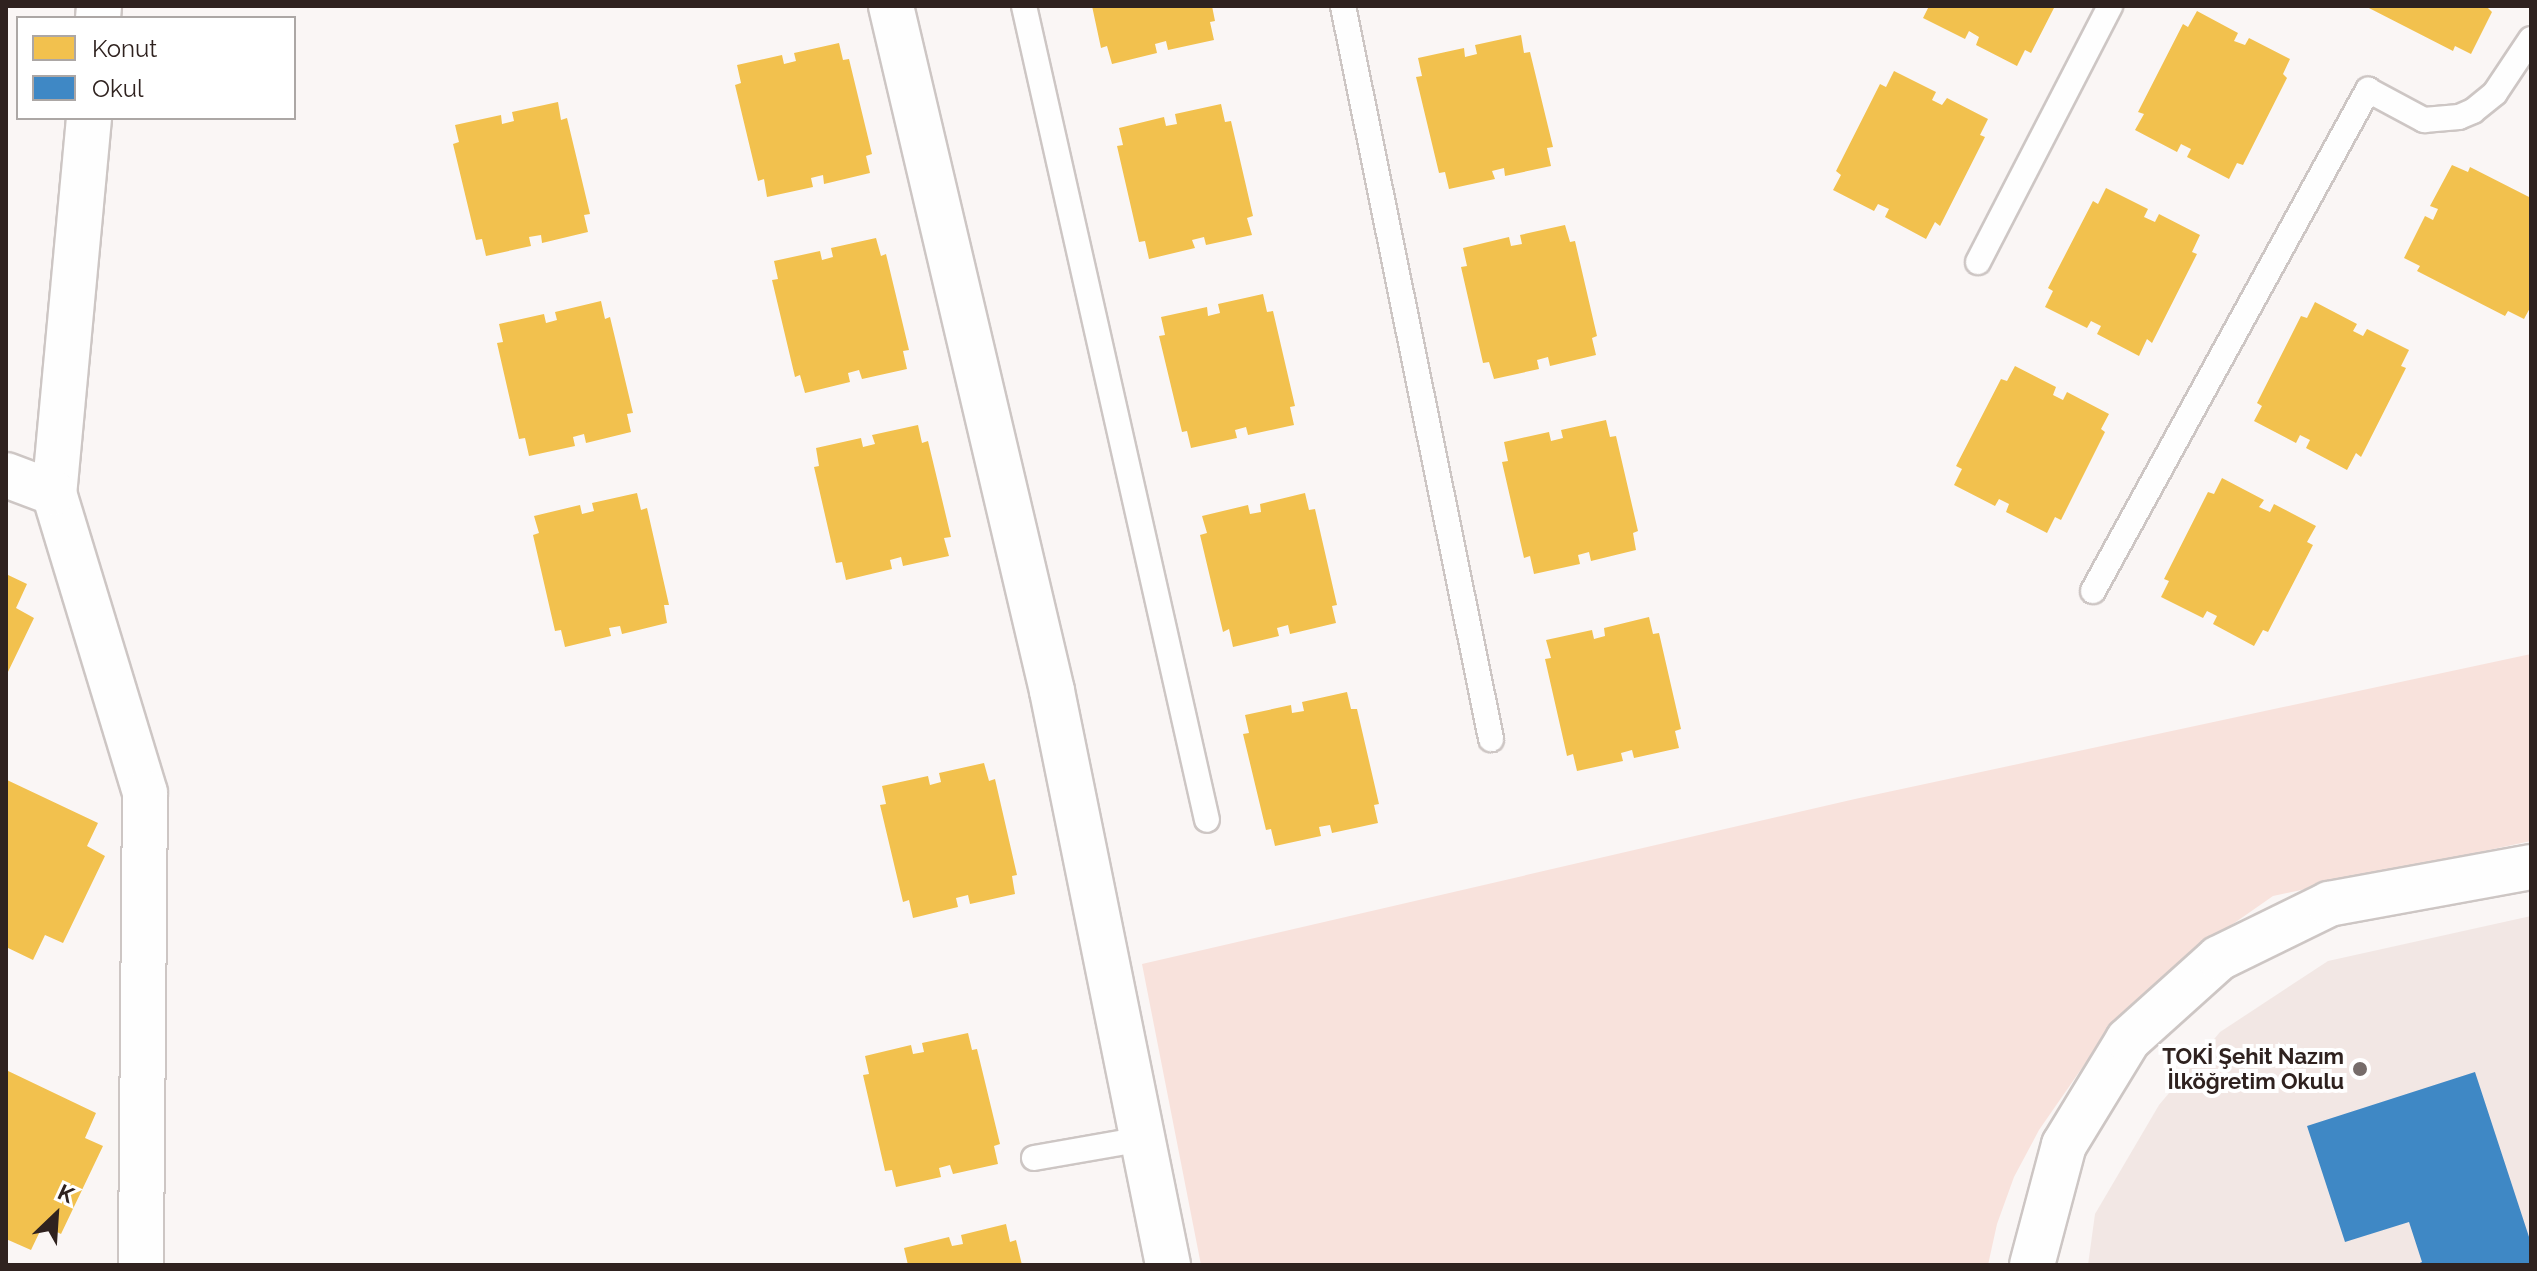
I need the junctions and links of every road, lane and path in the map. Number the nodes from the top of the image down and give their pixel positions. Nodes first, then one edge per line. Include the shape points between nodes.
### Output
1 (891, 6) edge
2 (1024, 6) edge
3 (1343, 6) edge
4 (2110, 6) edge
5 (2531, 39) edge
6 (89, 120) edge
7 (1978, 262) dead end
8 (6, 475) edge
9 (54, 493) junction
10 (2093, 591) dead end
11 (1491, 739) dead end
12 (1207, 820) dead end
13 (2531, 867) edge
14 (1143, 1139) junction
15 (1034, 1158) dead end
16 (141, 1265) edge
17 (1168, 1265) edge
18 (2032, 1265) edge

1 - 14 street via 1052,691
2 - 12 lane
3 - 11 lane
4 - 7 lane
5 - 10 lane via 2495,93 2459,117 2424,120 2368,90
6 - 9 street
8 - 9 street
9 - 16 street via 145,793
13 - 18 street via 2329,904 2219,958 2128,1040 2064,1145
14 - 15 lane
14 - 17 street

